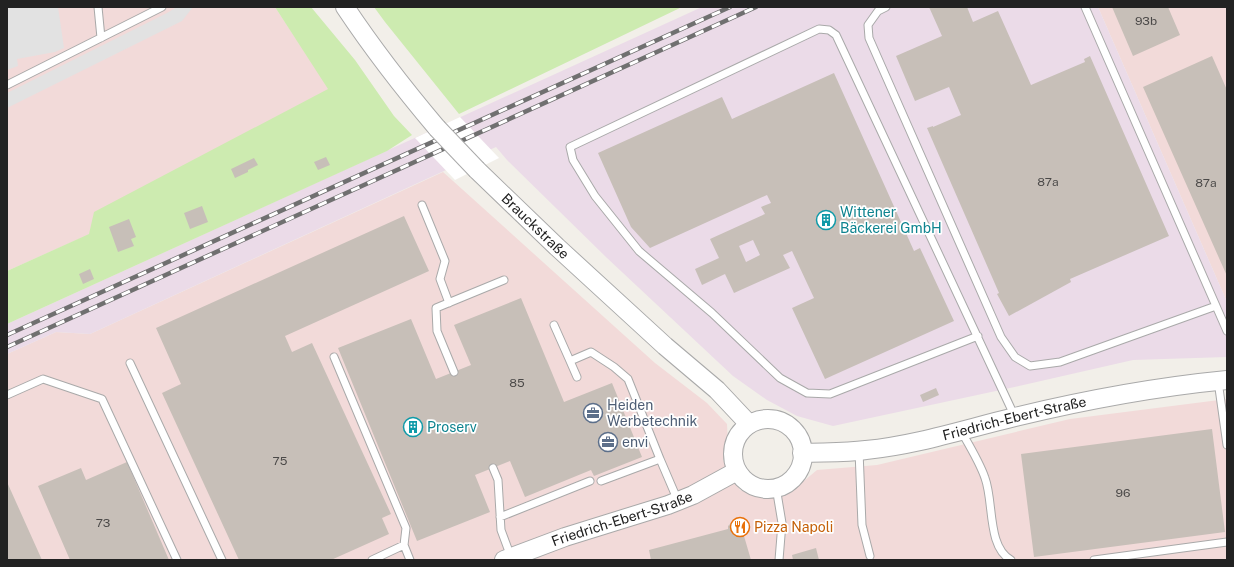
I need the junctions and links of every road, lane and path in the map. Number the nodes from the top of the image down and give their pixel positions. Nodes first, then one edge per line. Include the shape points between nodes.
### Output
1 (98, 7) edge
2 (162, 7) edge
3 (345, 7) edge
4 (886, 7) edge
5 (1085, 7) edge
6 (100, 38) junction
7 (7, 85) edge
8 (422, 205) dead end
9 (504, 280) dead end
10 (449, 303) junction
11 (1216, 306) junction
12 (554, 325) dead end
13 (1227, 331) edge
14 (978, 336) junction
15 (334, 357) dead end
16 (570, 361) junction
17 (130, 363) dead end
18 (454, 372) dead end
19 (577, 377) dead end
20 (1222, 380) edge
21 (7, 395) edge
22 (1016, 417) junction
23 (749, 424) junction
24 (961, 430) junction
25 (1227, 444) edge
26 (859, 451) junction
27 (802, 454) junction
28 (660, 459) junction
29 (493, 468) dead end
30 (737, 471) junction
31 (590, 481) dead end
32 (602, 481) dead end
33 (776, 487) junction
34 (678, 501) junction
35 (500, 517) junction
36 (1227, 542) edge
37 (404, 545) junction
38 (870, 556) dead end
39 (507, 559) edge
40 (177, 560) edge
41 (222, 560) edge
42 (372, 560) edge
43 (410, 560) edge
44 (779, 560) edge
45 (1011, 560) edge
46 (1094, 560) edge

1 - 6 lane
2 - 6 lane
3 - 23 street, Brauckstraße, bridge via 363,34 437,128 557,247 642,326 717,390
4 - 11 lane via 878,10 868,25 869,38 1001,337 1015,358 1030,366 1060,362
5 - 11 lane
6 - 7 lane
8 - 10 lane via 445,261 440,279
9 - 10 lane
10 - 18 lane via 436,308 437,331
11 - 13 lane
12 - 16 lane
14 - 14 lane via 836,35 829,30 819,29 570,147 573,160 595,196 639,251 712,314 780,378 807,393 830,394
14 - 22 lane
15 - 37 lane via 406,528
16 - 19 lane
16 - 28 lane via 591,352 628,379
17 - 41 lane
20 - 22 street, Friedrich-Ebert-Straße via 1107,397
20 - 25 lane
21 - 40 lane via 43,379 102,399
22 - 24 street, Friedrich-Ebert-Straße
23 - 27 street via 773,419 784,424 799,439
23 - 30 street via 734,443 734,462
24 - 26 street, Friedrich-Ebert-Straße via 908,444
24 - 45 lane via 986,478 996,543 1003,555
26 - 27 street, Friedrich-Ebert-Straße
26 - 38 lane via 862,525
27 - 33 street via 797,472 786,483
28 - 32 lane
28 - 34 lane
29 - 35 lane via 498,480
30 - 33 street via 753,485 763,488
30 - 34 street, Friedrich-Ebert-Straße
31 - 35 lane
33 - 44 lane via 782,523
34 - 39 street, Friedrich-Ebert-Straße
35 - 39 lane via 500,530
36 - 46 lane
37 - 42 lane
37 - 43 lane

